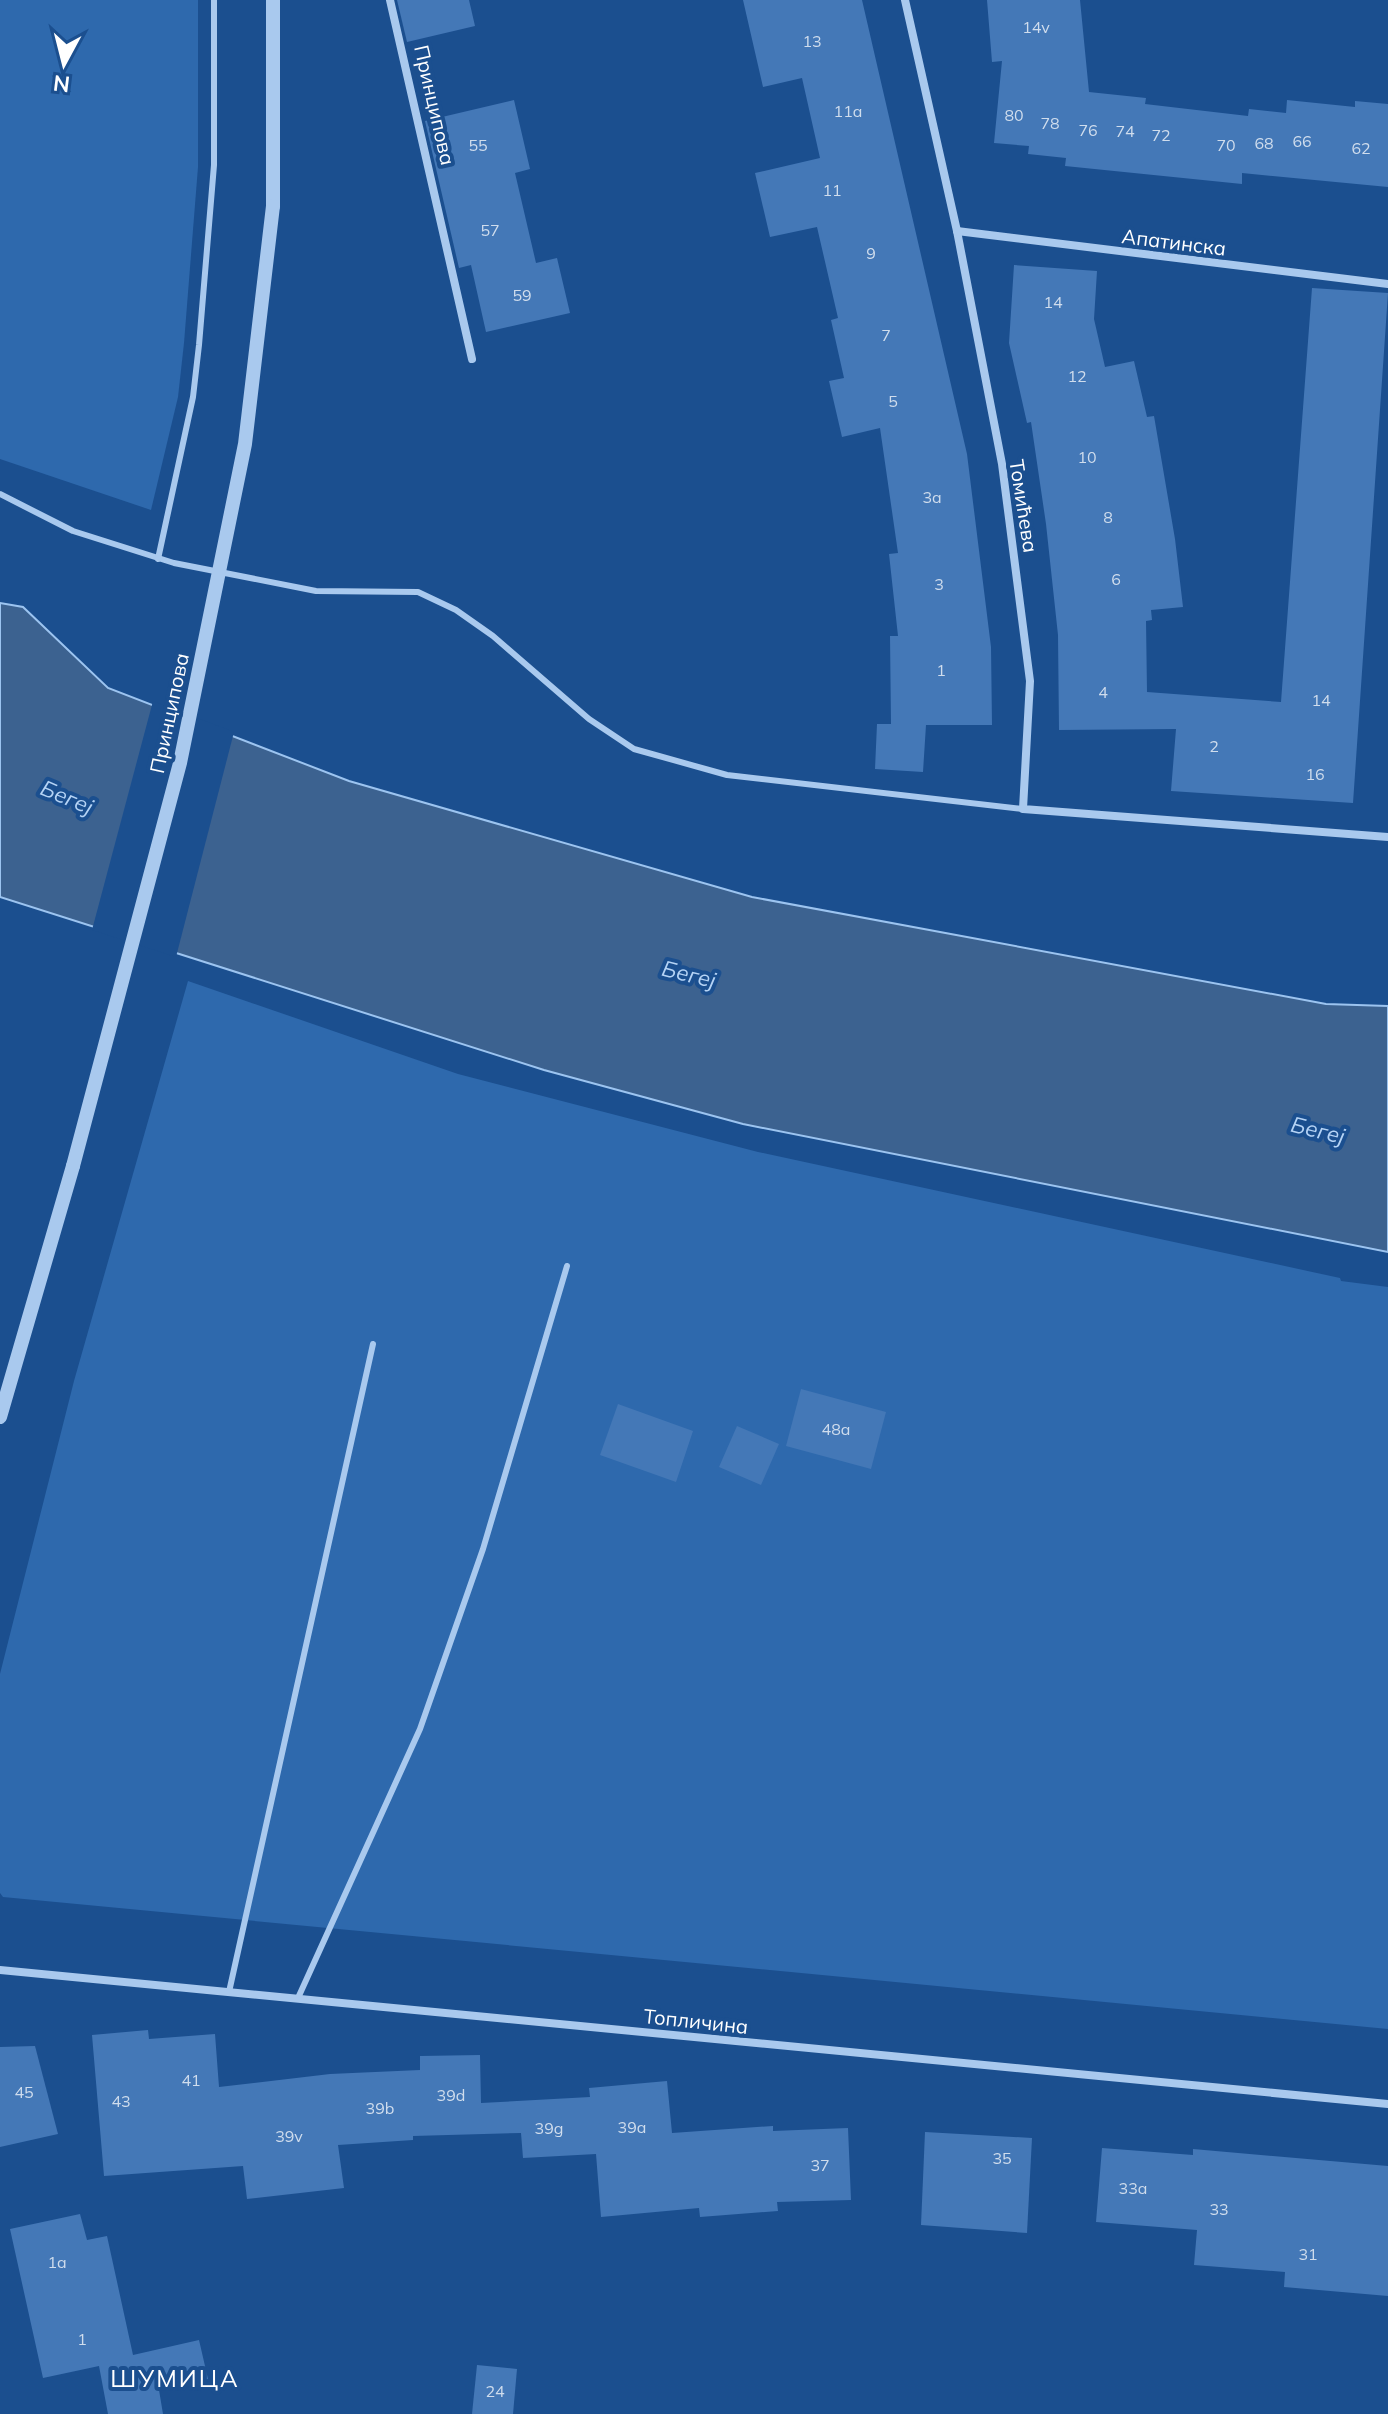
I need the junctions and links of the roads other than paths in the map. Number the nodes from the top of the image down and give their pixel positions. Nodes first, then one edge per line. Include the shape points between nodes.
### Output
1 (214, 0) edge
2 (273, 0) edge
3 (390, 0) edge
4 (905, 0) edge
5 (957, 231) junction
6 (1388, 284) edge
7 (472, 359) dead end
8 (0, 494) edge
9 (158, 559) junction
10 (1023, 809) junction
11 (1388, 837) edge
12 (567, 1266) dead end
13 (373, 1344) dead end
14 (0, 1417) edge
15 (0, 1970) edge
16 (229, 1992) junction
17 (298, 1998) junction
18 (1388, 2104) edge

1 - 9 lane via 214,165 199,345
2 - 14 street, Принципова, bridge via 273,206 245,444 183,748 73,1166
3 - 7 street, Принципова
4 - 5 street, Томићева
5 - 6 street, Апатинска
5 - 10 street, Томићева via 1018,571 1030,681
8 - 9 lane via 73,531
9 - 10 lane via 316,591 418,592 493,636 611,734 634,749 674,761 727,775
10 - 11 street
12 - 17 lane via 483,1549 420,1729
13 - 16 lane
15 - 16 street, Топличина
16 - 17 street, Топличина
17 - 18 street, Топличина

